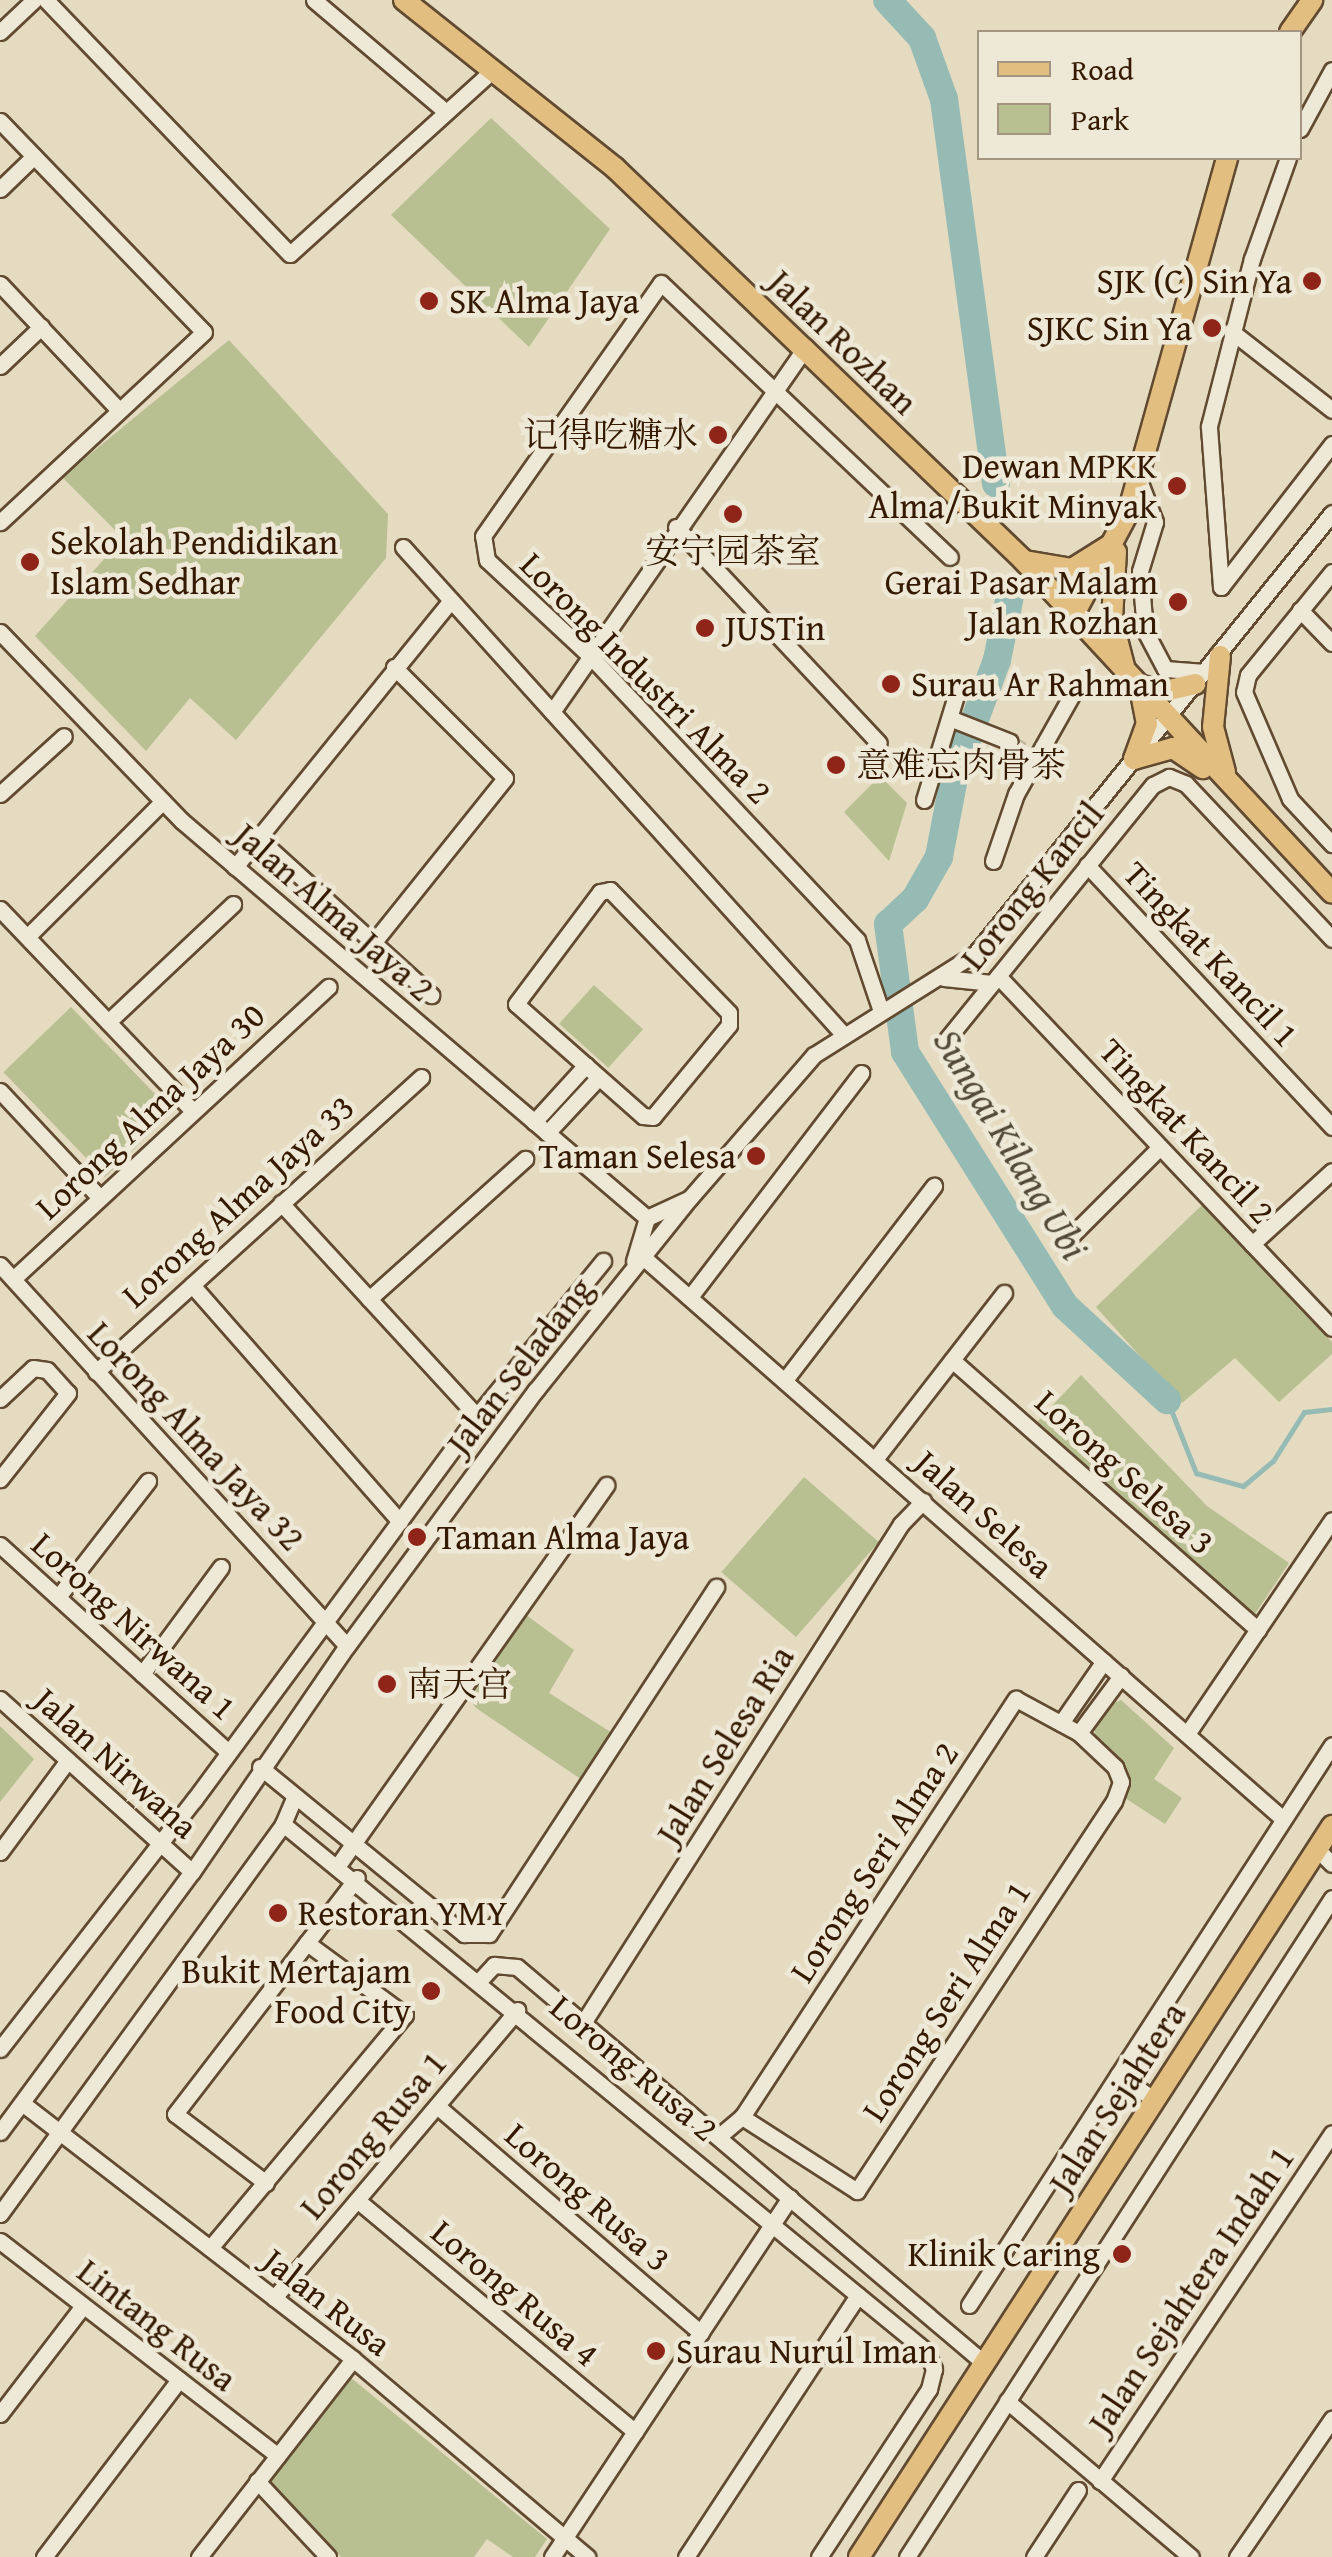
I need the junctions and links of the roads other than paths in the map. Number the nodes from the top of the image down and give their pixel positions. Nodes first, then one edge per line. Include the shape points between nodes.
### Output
1 (34, 0) edge
2 (46, 0) edge
3 (314, 0) edge
4 (404, 0) edge
5 (1312, 0) edge
6 (1291, 30) edge
7 (0, 32) edge
8 (1332, 70) edge
9 (490, 72) junction
10 (446, 112) junction
11 (0, 122) edge
12 (1302, 125) edge
13 (34, 156) junction
14 (1226, 160) edge
15 (1287, 160) edge
16 (0, 189) edge
17 (0, 284) edge
18 (41, 328) junction
19 (1231, 331) junction
20 (804, 349) junction
21 (0, 366) edge
22 (773, 390) junction
23 (117, 408) junction
24 (1332, 410) edge
25 (1332, 444) edge
26 (1138, 480) junction
27 (1332, 514) edge
28 (0, 522) edge
29 (676, 527) junction
30 (1118, 540) junction
31 (403, 547) dead end
32 (950, 557) dead end
33 (1023, 560) junction
34 (1332, 572) edge
35 (451, 600) junction
36 (1300, 610) junction
37 (1073, 616) junction
38 (0, 632) edge
39 (1332, 643) edge
40 (589, 654) junction
41 (394, 668) junction
42 (1125, 670) junction
43 (1207, 670) junction
44 (1140, 686) junction
45 (958, 689) dead end
46 (1074, 691) dead end
47 (552, 712) junction
48 (1168, 714) junction
49 (957, 721) junction
50 (64, 736) dead end
51 (1003, 738) tunnel mouth
52 (879, 743) dead end
53 (1134, 758) junction
54 (1227, 779) junction
55 (0, 794) edge
56 (924, 800) dead end
57 (163, 802) junction
58 (258, 838) junction
59 (1332, 844) edge
60 (993, 861) dead end
61 (1087, 865) junction
62 (235, 867) junction
63 (1332, 893) edge
64 (233, 904) dead end
65 (0, 909) edge
66 (27, 937) junction
67 (1332, 938) edge
68 (373, 943) junction
69 (940, 980) junction
70 (995, 980) junction
71 (328, 986) dead end
72 (431, 995) dead end
73 (886, 1008) junction
74 (108, 1022) junction
75 (843, 1034) junction
76 (947, 1039) dead end
77 (586, 1065) junction
78 (861, 1073) dead end
79 (421, 1077) dead end
80 (600, 1077) junction
81 (0, 1091) edge
82 (193, 1111) junction
83 (540, 1127) junction
84 (1332, 1128) edge
85 (1160, 1147) junction
86 (525, 1159) dead end
87 (1332, 1170) edge
88 (934, 1186) dead end
89 (100, 1198) junction
90 (690, 1198) junction
91 (281, 1204) junction
92 (647, 1218) junction
93 (1073, 1234) dead end
94 (1252, 1244) junction
95 (643, 1257) junction
96 (603, 1261) dead end
97 (0, 1266) edge
98 (626, 1278) junction
99 (12, 1279) junction
100 (192, 1284) junction
101 (1004, 1293) dead end
102 (690, 1297) junction
103 (369, 1299) junction
104 (1332, 1328) edge
105 (952, 1360) junction
106 (96, 1372) junction
107 (785, 1380) junction
108 (0, 1398) edge
109 (477, 1416) junction
110 (876, 1458) junction
111 (0, 1479) edge
112 (148, 1481) dead end
113 (606, 1486) dead end
114 (922, 1501) junction
115 (1332, 1520) edge
116 (400, 1522) junction
117 (0, 1545) edge
118 (221, 1566) dead end
119 (716, 1587) dead end
120 (58, 1598) junction
121 (324, 1620) junction
122 (1258, 1630) junction
123 (347, 1646) junction
124 (1104, 1661) junction
125 (142, 1674) junction
126 (1121, 1676) junction
127 (0, 1699) edge
128 (1061, 1723) junction
129 (1079, 1733) junction
130 (1187, 1734) junction
131 (1332, 1745) edge
132 (227, 1751) junction
133 (68, 1760) junction
134 (260, 1767) junction
135 (295, 1796) junction
136 (1283, 1819) junction
137 (284, 1824) junction
138 (1332, 1826) edge
139 (160, 1843) junction
140 (354, 1844) junction
141 (0, 1852) edge
142 (1325, 1856) edge
143 (339, 1864) junction
144 (192, 1872) junction
145 (356, 1878) junction
146 (1332, 1898) edge
147 (464, 1934) junction
148 (307, 1943) junction
149 (448, 1954) junction
150 (480, 1980) junction
151 (518, 2010) junction
152 (583, 2023) junction
153 (0, 2049) edge
154 (1118, 2075) junction
155 (1155, 2100) junction
156 (22, 2103) junction
157 (436, 2106) junction
158 (742, 2117) junction
159 (0, 2132) edge
160 (60, 2132) junction
161 (1332, 2132) edge
162 (718, 2137) junction
163 (266, 2182) junction
164 (790, 2198) junction
165 (357, 2200) junction
166 (0, 2214) edge
167 (774, 2223) junction
168 (0, 2242) edge
169 (210, 2248) junction
170 (858, 2295) junction
171 (274, 2298) junction
172 (969, 2305) dead end
173 (83, 2306) junction
174 (701, 2333) junction
175 (353, 2359) junction
176 (984, 2363) junction
177 (179, 2380) junction
178 (1007, 2401) junction
179 (0, 2414) edge
180 (1332, 2419) edge
181 (635, 2432) junction
182 (278, 2456) junction
183 (1100, 2480) junction
184 (258, 2482) junction
185 (1078, 2490) dead end
186 (564, 2538) junction
187 (1171, 2540) junction
188 (44, 2557) edge
189 (199, 2557) edge
190 (328, 2557) edge
191 (552, 2557) edge
192 (587, 2557) edge
193 (686, 2557) edge
194 (818, 2557) edge
195 (859, 2557) edge
196 (907, 2557) edge
197 (1034, 2557) edge
198 (1161, 2557) edge
199 (1191, 2557) edge
200 (1237, 2557) edge

1 - 7 street
2 - 10 street via 290,254
3 - 10 street
4 - 9 main road, Jalan Rozhan
5 - 6 main road
8 - 12 street
9 - 10 street
9 - 20 main road, Jalan Rozhan via 616,168
11 - 13 street
13 - 16 street
13 - 23 street via 204,332
14 - 26 main road
15 - 19 street
17 - 18 street
18 - 21 street
18 - 23 street
19 - 24 street
19 - 25 street via 1208,426 1221,587
20 - 22 street
20 - 33 main road, Jalan Rozhan
22 - 29 street
22 - 32 street
22 - 40 street, Lorong Industri Alma 2 via 660,283 483,536 487,560
23 - 28 street
26 - 30 main road
26 - 43 street via 1155,522 1140,570 1145,630 1165,669
27 - 43 street, Jalan Seladang
29 - 40 street
29 - 52 street
30 - 33 main road via 1072,568 1048,570
30 - 37 main road
30 - 42 main road via 1112,620
31 - 35 street
33 - 37 main road, Jalan Rozhan
34 - 36 street
35 - 41 street
35 - 47 street
36 - 39 street
36 - 59 street via 1248,675 1244,692 1290,799
37 - 42 main road, Jalan Rozhan
38 - 57 street, Jalan Alma Jaya 2
40 - 47 street
40 - 73 street, Lorong Industri Alma 2 via 857,940
41 - 58 street
41 - 68 street via 505,778
42 - 44 main road, Jalan Rozhan
43 - 44 main road via 1170,690
43 - 48 street, Jalan Seladang
43 - 54 main road
44 - 48 main road, Jalan Rozhan
44 - 53 main road via 1147,724
45 - 49 street
46 - 60 street via 1016,794
47 - 75 street
48 - 53 street, Jalan Seladang
48 - 54 main road, Jalan Rozhan
49 - 51 street
49 - 56 street
50 - 55 street
53 - 54 main road via 1173,748
53 - 69 street, Jalan Seladang via 1000,926
54 - 63 main road, Jalan Rozhan
57 - 62 street, Jalan Alma Jaya 2
57 - 66 street
58 - 62 street
58 - 68 street
61 - 67 street, Lorong Kancil via 1153,785 1168,777 1186,784
61 - 70 street, Lorong Kancil
61 - 84 street, Tingkat Kancil 1
62 - 83 street, Jalan Alma Jaya 2
64 - 74 street
65 - 66 street
66 - 74 street
68 - 72 street
69 - 70 street
69 - 73 street, Jalan Seladang
70 - 76 street, Lorong Kancil
70 - 85 street, Tingkat Kancil 2
71 - 82 street, Lorong Alma Jaya 30
73 - 75 street, Jalan Seladang
74 - 82 street
75 - 90 street, Jalan Seladang via 791,1077
77 - 80 street
77 - 80 street via 516,1004 600,892 610,890 729,1013 729,1024 653,1117
77 - 83 street
78 - 102 street
79 - 91 street, Lorong Alma Jaya 33
80 - 83 street
81 - 89 street
82 - 89 street, Lorong Alma Jaya 30
83 - 92 street, Jalan Alma Jaya 2
85 - 93 street
85 - 94 street, Tingkat Kancil 2
86 - 103 street
87 - 94 street
88 - 107 street
89 - 99 street, Lorong Alma Jaya 30
90 - 92 street
90 - 95 street, Jalan Seladang
91 - 100 street, Lorong Alma Jaya 33
91 - 103 street
92 - 98 street
94 - 104 street, Tingkat Kancil 2
95 - 98 street, Jalan Seladang
95 - 102 street, Jalan Selesa
96 - 109 street, Jalan Seladang
97 - 99 street, Lorong Alma Jaya 32
98 - 123 street, Jalan Seladang
99 - 106 street, Lorong Alma Jaya 32
100 - 106 street, Lorong Alma Jaya 33
100 - 116 street
101 - 105 street
102 - 107 street, Jalan Selesa
103 - 109 street
105 - 110 street
105 - 122 street, Lorong Selesa 3
106 - 121 street, Lorong Alma Jaya 32
107 - 110 street, Jalan Selesa
108 - 111 street via 33,1368 47,1370 68,1394
109 - 116 street, Jalan Seladang
110 - 114 street, Jalan Selesa
112 - 120 street
113 - 140 street
114 - 124 street, Jalan Selesa
114 - 152 street, Jalan Selesa Ria via 901,1524
115 - 122 street
116 - 121 street, Jalan Seladang
117 - 120 street, Lorong Nirwana 1
118 - 125 street
119 - 147 street via 498,1922 477,1938
120 - 125 street, Lorong Nirwana 1
121 - 123 street, Lorong Alma Jaya 32
121 - 132 street, Jalan Seladang
122 - 130 street
123 - 134 street, Jalan Seladang
124 - 126 street, Jalan Selesa
124 - 128 street
125 - 132 street, Lorong Nirwana 1
126 - 129 street
126 - 130 street, Jalan Selesa
127 - 133 street, Jalan Nirwana
128 - 129 street, Lorong Seri Alma 2
128 - 158 street, Lorong Seri Alma 2 via 1016,1700
129 - 158 street, Lorong Seri Alma 1 via 1115,1767 1121,1782 1114,1801 857,2192
130 - 136 street, Jalan Selesa
131 - 136 street
132 - 139 street, Jalan Seladang
133 - 139 street, Jalan Nirwana
133 - 141 street
134 - 135 street
134 - 144 street, Jalan Seladang
135 - 137 street
135 - 140 street
136 - 154 street
137 - 143 street, Lorong Rusa 2
137 - 160 street
138 - 142 main road, Jalan Sejahtera
139 - 144 street, Jalan Nirwana
139 - 153 street, Jalan Seladang
140 - 143 street
140 - 147 street
142 - 155 main road, Jalan Sejahtera
143 - 145 street, Lorong Rusa 2
144 - 156 street, Jalan Seladang
145 - 148 street
145 - 149 street, Lorong Rusa 2
146 - 178 street
147 - 149 street
148 - 163 street via 175,2114
148 - 163 street via 406,2015
149 - 150 street, Lorong Rusa 2
150 - 151 street, Lorong Rusa 2
150 - 152 street via 506,1962
151 - 157 street, Lorong Rusa 1
151 - 167 street, Lorong Rusa 2
152 - 162 street
154 - 155 street
154 - 172 street
155 - 176 main road, Jalan Sejahtera
156 - 159 street, Jalan Seladang
156 - 160 street, Jalan Rusa
157 - 165 street, Lorong Rusa 1
157 - 174 street, Lorong Rusa 3
158 - 162 street
160 - 166 street
160 - 169 street, Jalan Rusa
161 - 183 street, Jalan Sejahtera Indah 1
162 - 164 street
163 - 169 street
164 - 167 street
164 - 176 street
165 - 171 street, Lorong Rusa 1
165 - 181 street, Lorong Rusa 4
167 - 170 street, Lorong Rusa 2
167 - 174 street
168 - 173 street, Lintang Rusa
169 - 171 street, Jalan Rusa
170 - 193 street
170 - 194 street, Lorong Rusa 2 via 926,2351 934,2369 929,2389
171 - 175 street, Jalan Rusa
173 - 177 street, Lintang Rusa
173 - 179 street
174 - 181 street
175 - 182 street
175 - 186 street, Jalan Rusa
176 - 195 main road, Jalan Sejahtera
177 - 182 street, Lintang Rusa
177 - 188 street
178 - 183 street
178 - 196 street
180 - 200 street
181 - 186 street
182 - 184 street
183 - 187 street
184 - 189 street
184 - 190 street
185 - 197 street
186 - 191 street
186 - 192 street, Jalan Rusa
187 - 198 street
187 - 199 street

